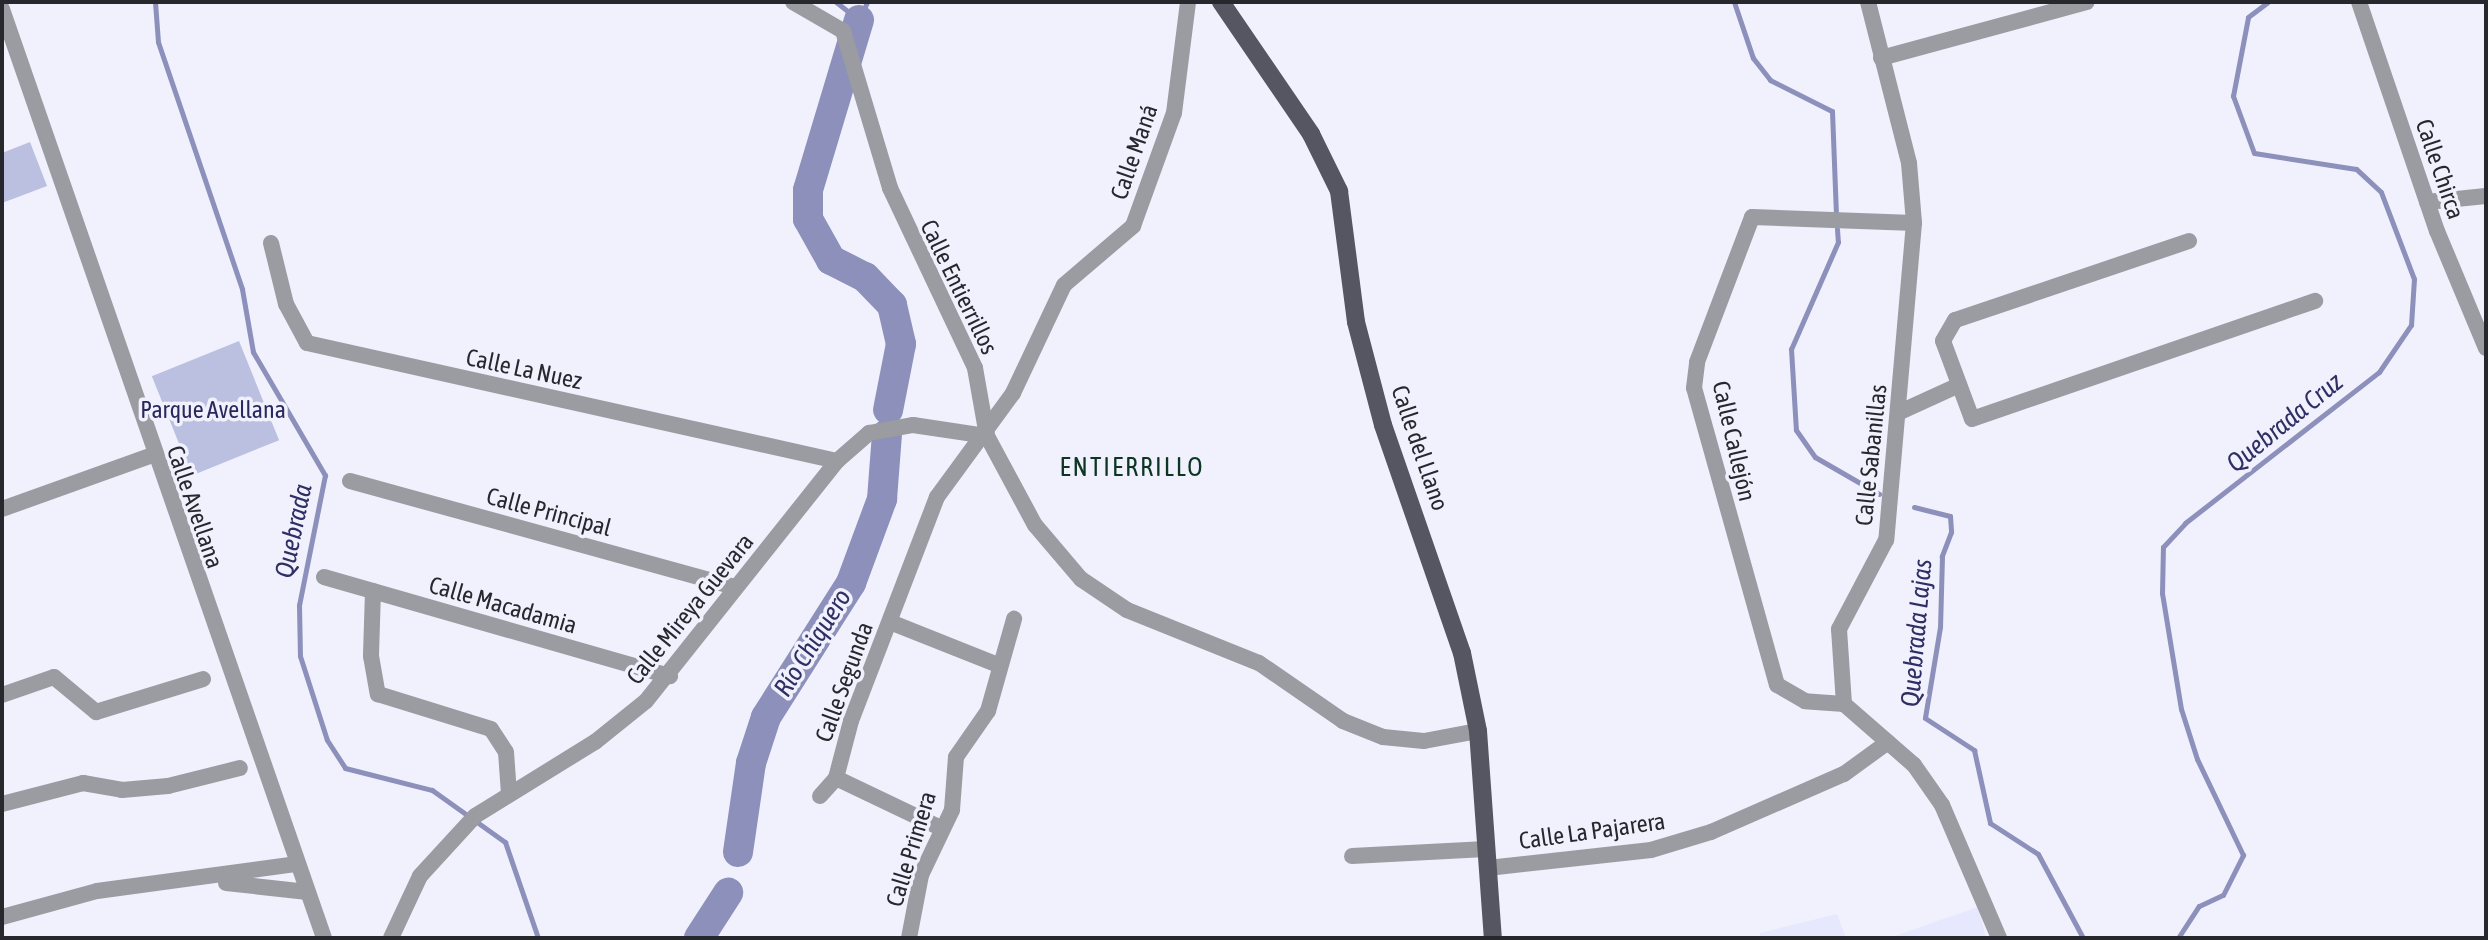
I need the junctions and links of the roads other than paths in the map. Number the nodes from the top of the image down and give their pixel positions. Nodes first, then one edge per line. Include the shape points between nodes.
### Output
1 (793, 2) edge
2 (1188, 2) edge
3 (1868, 2) edge
4 (2087, 2) edge
5 (2359, 2) edge
6 (1229, 6) edge
7 (2, 9) edge
8 (1881, 58) junction
9 (2486, 195) edge
10 (2427, 202) junction
11 (1914, 223) junction
12 (2189, 241) dead end
13 (271, 243) dead end
14 (2315, 301) dead end
15 (2486, 348) edge
16 (1959, 385) junction
17 (1900, 412) junction
18 (987, 436) junction
19 (152, 455) junction
20 (837, 461) junction
21 (350, 481) dead end
22 (2, 509) edge
23 (324, 577) dead end
24 (736, 587) junction
25 (373, 591) junction
26 (1014, 619) dead end
27 (890, 622) junction
28 (998, 665) junction
29 (670, 676) junction
30 (203, 679) dead end
31 (2, 695) edge
32 (1844, 704) junction
33 (1478, 731) junction
34 (1888, 742) junction
35 (240, 768) dead end
36 (836, 778) junction
37 (509, 794) junction
38 (820, 796) dead end
39 (2, 804) edge
40 (941, 828) junction
41 (1486, 849) junction
42 (1352, 856) dead end
43 (297, 864) junction
44 (1488, 868) junction
45 (196, 879) junction
46 (308, 892) junction
47 (2, 917) edge
48 (324, 938) edge
49 (391, 938) edge
50 (909, 938) edge
51 (1493, 938) edge
52 (1999, 938) edge

1 - 18 street, Calle Entierrillos via 843,31 857,63 890,188 975,369
2 - 18 street, Calle Maná via 1174,113 1133,226 1064,285
3 - 8 street, Calle Sabanillas
4 - 8 street
5 - 10 street, Calle Chirca
6 - 33 main road, Calle del Llano via 1311,134 1339,191 1356,322 1383,425 1455,628
7 - 19 street, Calle Avellana
8 - 11 street, Calle Sabanillas via 1909,163
9 - 10 street
10 - 15 street, Calle Chirca
11 - 17 street, Calle Sabanillas
11 - 32 street, Calle Callejón via 1752,217 1697,362 1694,388 1777,685 1805,701
12 - 16 street via 1955,320 1943,341
13 - 20 street, Calle La Nuez via 286,304 307,344
14 - 16 street via 1972,419
16 - 17 street
17 - 32 street, Calle Sabanillas via 1885,540 1839,629
18 - 20 street, Calle Mireya Guevara via 950,426 877,427
18 - 27 street, Calle Segunda via 937,497
18 - 33 street, Calle Entierrillos via 1035,525 1098,596 1259,663 1343,721 1383,737 1424,741
19 - 22 street
19 - 43 street, Calle Avellana
20 - 24 street, Calle Mireya Guevara
21 - 24 street, Calle Principal
23 - 25 street, Calle Macadamia
24 - 29 street, Calle Mireya Guevara
25 - 29 street, Calle Macadamia
25 - 37 street via 371,656 378,694 491,729 506,752
26 - 28 street, Calle Primera
27 - 28 street
27 - 36 street, Calle Segunda
28 - 40 street, Calle Primera via 988,711 956,757 952,810
29 - 37 street, Calle Mireya Guevara via 595,742
30 - 31 street via 96,712 54,677
32 - 34 street
33 - 41 main road, Calle del Llano
34 - 44 street, Calle La Pajarera via 1844,774 1711,832 1651,850
34 - 52 street via 1942,805
35 - 39 street via 169,786 70,785
36 - 38 street, Calle Segunda
36 - 40 street
37 - 49 street, Calle Mireya Guevara via 475,816 419,876
40 - 50 street, Calle Primera via 921,875
41 - 42 street
41 - 44 main road, Calle del Llano
43 - 45 street
43 - 46 street, Calle Avellana
44 - 51 main road, Calle del Llano
45 - 46 street
45 - 47 street via 97,891
46 - 48 street, Calle Avellana

